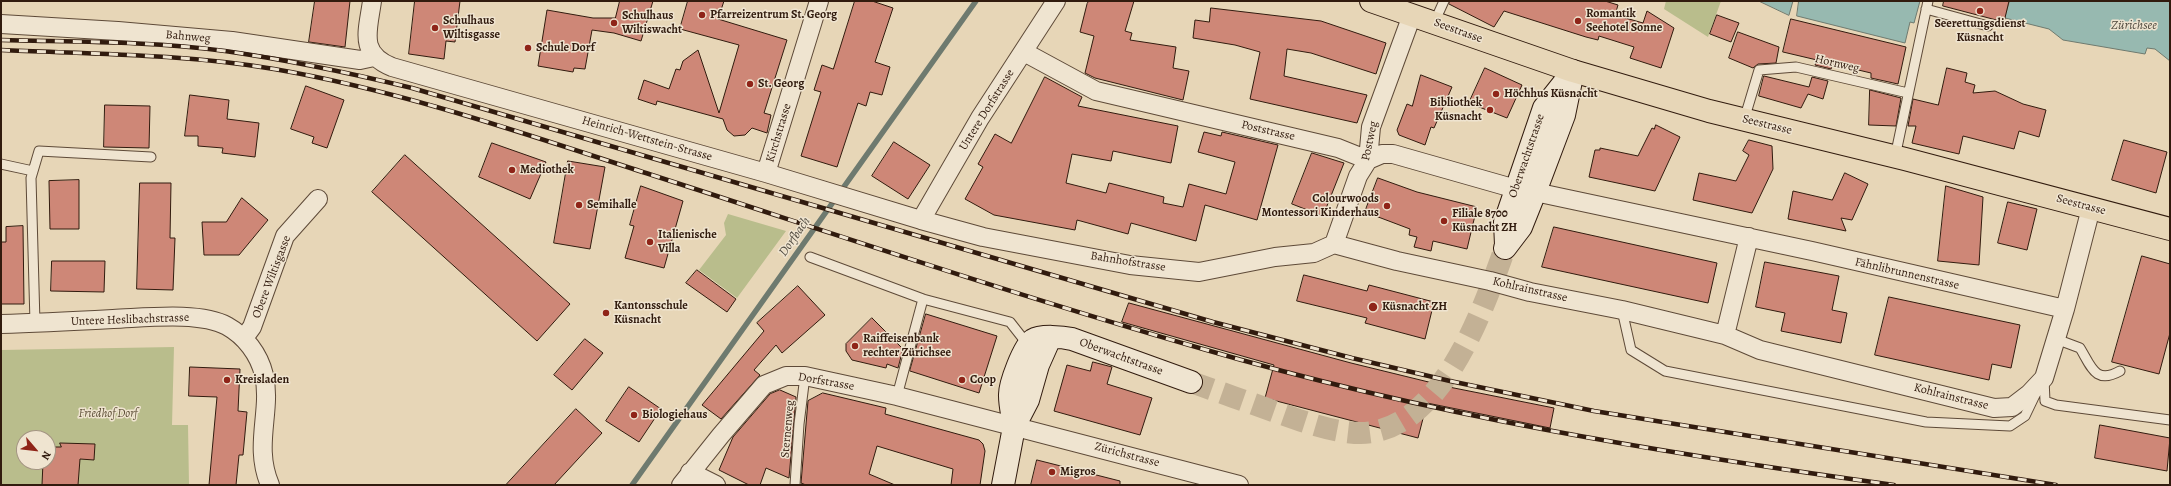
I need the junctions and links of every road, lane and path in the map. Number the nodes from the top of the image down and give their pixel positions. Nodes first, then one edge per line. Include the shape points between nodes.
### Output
1 (372, 1) edge
2 (819, 1) edge
3 (1056, 1) edge
4 (1371, 1) edge
5 (1444, 1) edge
6 (1927, 5) edge
7 (1412, 15) junction
8 (1434, 23) junction
9 (1, 24) edge
10 (1988, 26) dead end
11 (1024, 52) junction
12 (374, 57) junction
13 (1573, 71) junction
14 (1908, 93) junction
15 (1744, 120) junction
16 (151, 157) dead end
17 (1895, 157) junction
18 (1368, 160) junction
19 (1, 164) edge
20 (33, 171) junction
21 (766, 173) junction
22 (1526, 190) junction
23 (318, 199) dead end
24 (2091, 208) junction
25 (921, 220) junction
26 (2170, 229) edge
27 (1749, 237) junction
28 (1334, 244) junction
29 (1506, 247) tunnel mouth
30 (810, 257) dead end
31 (923, 299) junction
32 (2064, 309) junction
33 (1622, 310) junction
34 (35, 323) junction
35 (1, 324) edge
36 (1726, 335) junction
37 (244, 338) junction
38 (1050, 338) junction
39 (2056, 339) junction
40 (1028, 345) junction
41 (2120, 371) dead end
42 (805, 376) junction
43 (2044, 378) junction
44 (1190, 382) tunnel mouth
45 (897, 396) junction
46 (2170, 420) edge
47 (1014, 426) junction
48 (686, 479) edge
49 (270, 485) edge
50 (716, 485) edge
51 (795, 485) edge
52 (1003, 485) edge
53 (1239, 485) edge

1 - 12 street via 368,39
2 - 21 street, Kirchstrasse
3 - 11 street, Untere Dorfstrasse
4 - 7 main road, Seestrasse
5 - 8 lane
6 - 10 lane
6 - 14 lane
7 - 8 main road, Seestrasse
7 - 18 street, Postweg via 1371,127
8 - 13 main road, Seestrasse
9 - 12 street, Bahnweg via 232,41 360,60
11 - 18 street, Poststrasse via 1096,91 1338,148
11 - 25 street, Untere Dorfstrasse via 980,118
12 - 21 street, Heinrich-Wettstein-Strasse via 417,75
13 - 15 main road, Seestrasse
13 - 22 main road, Oberwachtstrasse via 1544,108
14 - 15 lane, Hornweg via 1796,67 1758,70
14 - 17 lane
15 - 17 main road, Seestrasse
16 - 20 lane via 39,151
17 - 24 main road, Seestrasse
18 - 22 street via 1382,154 1393,154
18 - 28 street, Postweg via 1358,176
19 - 20 lane
20 - 34 lane via 31,178
21 - 25 street, Heinrich-Wettstein-Strasse
22 - 27 street, Fähnlibrunnenstrasse
22 - 29 main road, Oberwachtstrasse via 1505,222
23 - 37 street, Obere Wiltisgasse via 285,236 252,327
24 - 26 main road, Seestrasse
24 - 32 street, Kohlrainstrasse
25 - 28 street, Bahnhofstrasse via 983,237 1114,262 1199,272 1275,256 1314,253
27 - 32 street, Fähnlibrunnenstrasse
27 - 36 street
28 - 33 street, Kohlrainstrasse via 1530,292
30 - 31 lane
31 - 40 lane via 1010,322
31 - 45 lane
32 - 39 street, Kohlrainstrasse
33 - 36 street, Kohlrainstrasse
33 - 43 lane via 1631,350 1665,371 1926,422 2010,426 2025,416
34 - 35 street, Untere Heslibachstrasse
34 - 37 street, Untere Heslibachstrasse via 169,317 204,319 226,325
36 - 43 street, Kohlrainstrasse via 1760,350 1994,408 2012,407
37 - 49 street, Untere Heslibachstrasse via 257,355 264,375 261,451
38 - 40 main road, Oberwachtstrasse via 1038,338
38 - 44 main road, Oberwachtstrasse via 1060,336 1072,339
38 - 47 main road via 1038,365 1028,400
39 - 41 lane via 2080,348 2095,373 2103,377 2112,376
39 - 43 street, Kohlrainstrasse
40 - 47 main road via 1009,395
42 - 45 street, Dorfstrasse
42 - 48 street, Dorfstrasse via 786,376 764,385
42 - 51 lane, Sternenweg
43 - 46 lane via 2046,401 2056,405
45 - 47 street, Dorfstrasse
47 - 52 main road
47 - 53 street, Zürichstrasse
48 - 50 street

